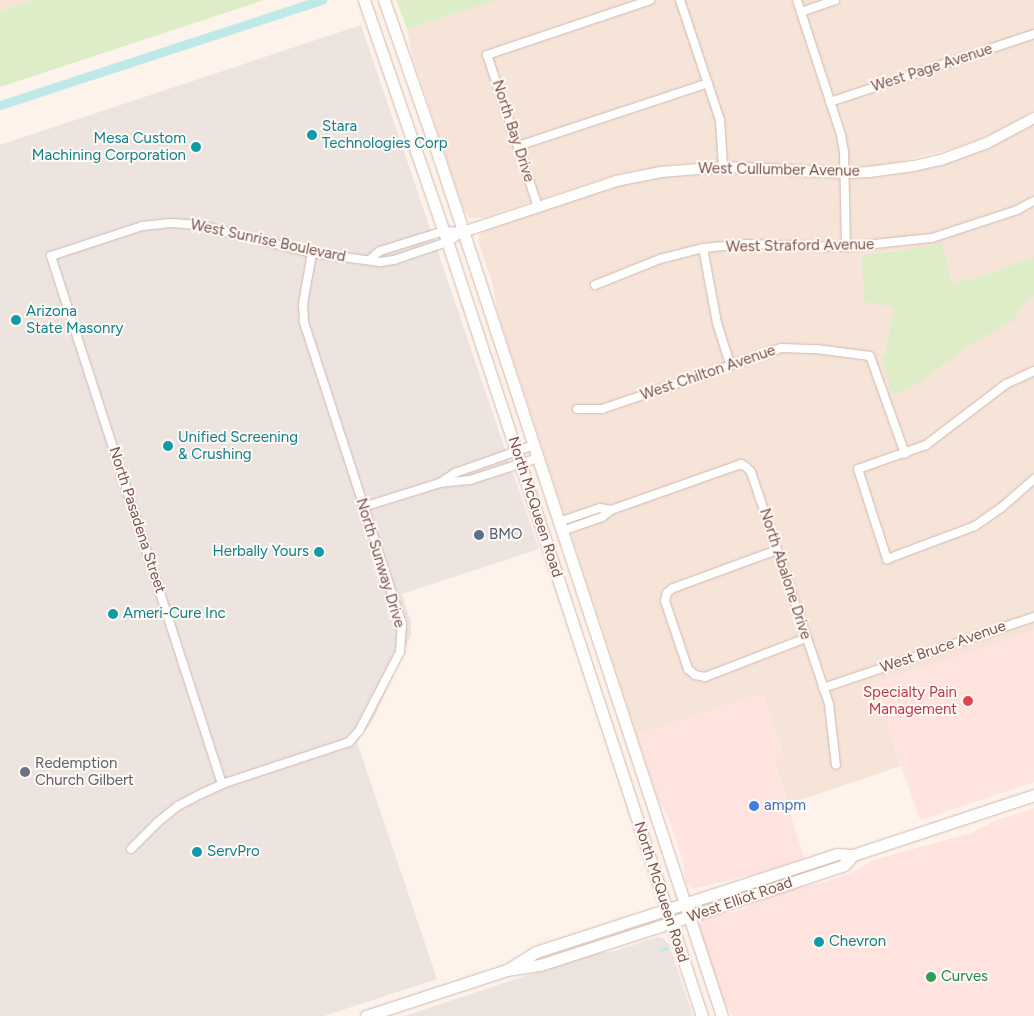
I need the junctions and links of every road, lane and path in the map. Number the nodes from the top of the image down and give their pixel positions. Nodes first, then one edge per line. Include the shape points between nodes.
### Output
1 (364, 0) edge
2 (384, 0) edge
3 (650, 0) edge
4 (680, 0) edge
5 (797, 0) edge
6 (835, 0) edge
7 (801, 12) junction
8 (1034, 34) edge
9 (708, 83) junction
10 (830, 102) junction
11 (1034, 118) edge
12 (518, 146) junction
13 (723, 167) junction
14 (844, 173) junction
15 (1034, 201) edge
16 (538, 207) junction
17 (463, 232) junction
18 (445, 237) junction
19 (846, 247) junction
20 (703, 248) junction
21 (312, 253) junction
22 (51, 256) joint
23 (369, 260) junction
24 (595, 285) dead end
25 (730, 364) junction
26 (1034, 371) edge
27 (577, 409) dead end
28 (534, 445) junction
29 (516, 451) junction
30 (905, 454) junction
31 (538, 458) junction
32 (520, 464) junction
33 (1034, 479) edge
34 (440, 484) junction
35 (364, 507) junction
36 (593, 510) junction
37 (610, 510) junction
38 (596, 519) junction
39 (560, 527) junction
40 (777, 550) junction
41 (1034, 617) edge
42 (806, 638) junction
43 (610, 678) junction
44 (593, 683) junction
45 (823, 688) junction
46 (836, 764) dead end
47 (222, 784) junction
48 (1034, 795) edge
49 (131, 849) dead end
50 (853, 855) junction
51 (685, 904) junction
52 (667, 910) junction
53 (689, 917) junction
54 (671, 923) junction
55 (507, 970) junction
56 (366, 1016) edge
57 (702, 1016) edge
58 (722, 1016) edge

1 - 18 main road, North McQueen Road
2 - 17 main road, North McQueen Road
3 - 12 street, North Bay Drive via 487,55
4 - 9 street
5 - 7 street
6 - 7 street
7 - 10 street
8 - 10 street, West Page Avenue
9 - 12 street
9 - 13 street via 720,120
10 - 14 street via 840,135
11 - 14 street, West Cullumber Avenue via 987,142 941,160
12 - 16 street, North Bay Drive
13 - 14 street, West Cullumber Avenue
13 - 16 street, West Cullumber Avenue via 638,175
14 - 19 street
15 - 19 street, West Straford Avenue via 1017,210 932,238
16 - 17 street, West Cullumber Avenue
17 - 18 street, West Sunrise Boulevard
17 - 28 main road, North McQueen Road
18 - 23 street, West Sunrise Boulevard via 380,252
18 - 23 street, West Sunrise Boulevard via 394,260
18 - 29 main road, North McQueen Road
19 - 20 street, West Straford Avenue via 746,244
20 - 24 street, West Straford Avenue via 660,259
20 - 25 street via 717,323
21 - 22 street, West Sunrise Boulevard via 199,225 171,223 142,226
21 - 23 street, West Sunrise Boulevard
21 - 35 street, North Sunway Drive via 303,304 304,322
22 - 47 street, North Pasadena Street
25 - 27 street, West Chilton Avenue via 602,409
25 - 30 street, West Chilton Avenue via 781,348 870,356
26 - 30 street via 1006,384 926,445
28 - 29 street
28 - 31 main road, North McQueen Road
29 - 32 main road, North McQueen Road
29 - 34 street via 455,473
30 - 33 street via 858,470 887,559 975,526
31 - 32 street
31 - 39 main road, North McQueen Road
32 - 34 street via 470,480
32 - 44 main road, North McQueen Road
34 - 35 street
35 - 47 street, North Sunway Drive via 402,624 400,652 359,731 349,742
36 - 37 street
36 - 38 street
36 - 39 street
37 - 38 street
37 - 40 street, North Abalone Drive via 741,464 751,472
38 - 39 street
39 - 43 main road, North McQueen Road
40 - 42 street, North Abalone Drive
40 - 42 street via 673,588 667,593 665,602 688,669 695,675 706,677
41 - 45 street, West Bruce Avenue
42 - 45 street, North Abalone Drive
43 - 44 main road
43 - 51 main road, North McQueen Road
44 - 52 main road, North McQueen Road
45 - 46 street, North Abalone Drive via 829,704
47 - 49 street, North Sunway Drive via 178,806
48 - 50 main road, West Elliot Road
50 - 51 main road, West Elliot Road via 837,854
50 - 53 main road, West Elliot Road via 844,865
51 - 52 main road, West Elliot Road
51 - 53 main road, North McQueen Road
52 - 54 main road, North McQueen Road
52 - 55 main road, West Elliot Road via 536,952
53 - 54 main road, West Elliot Road
53 - 58 main road, North McQueen Road
54 - 55 main road, West Elliot Road via 540,965
54 - 57 main road, North McQueen Road
55 - 56 main road, West Elliot Road

